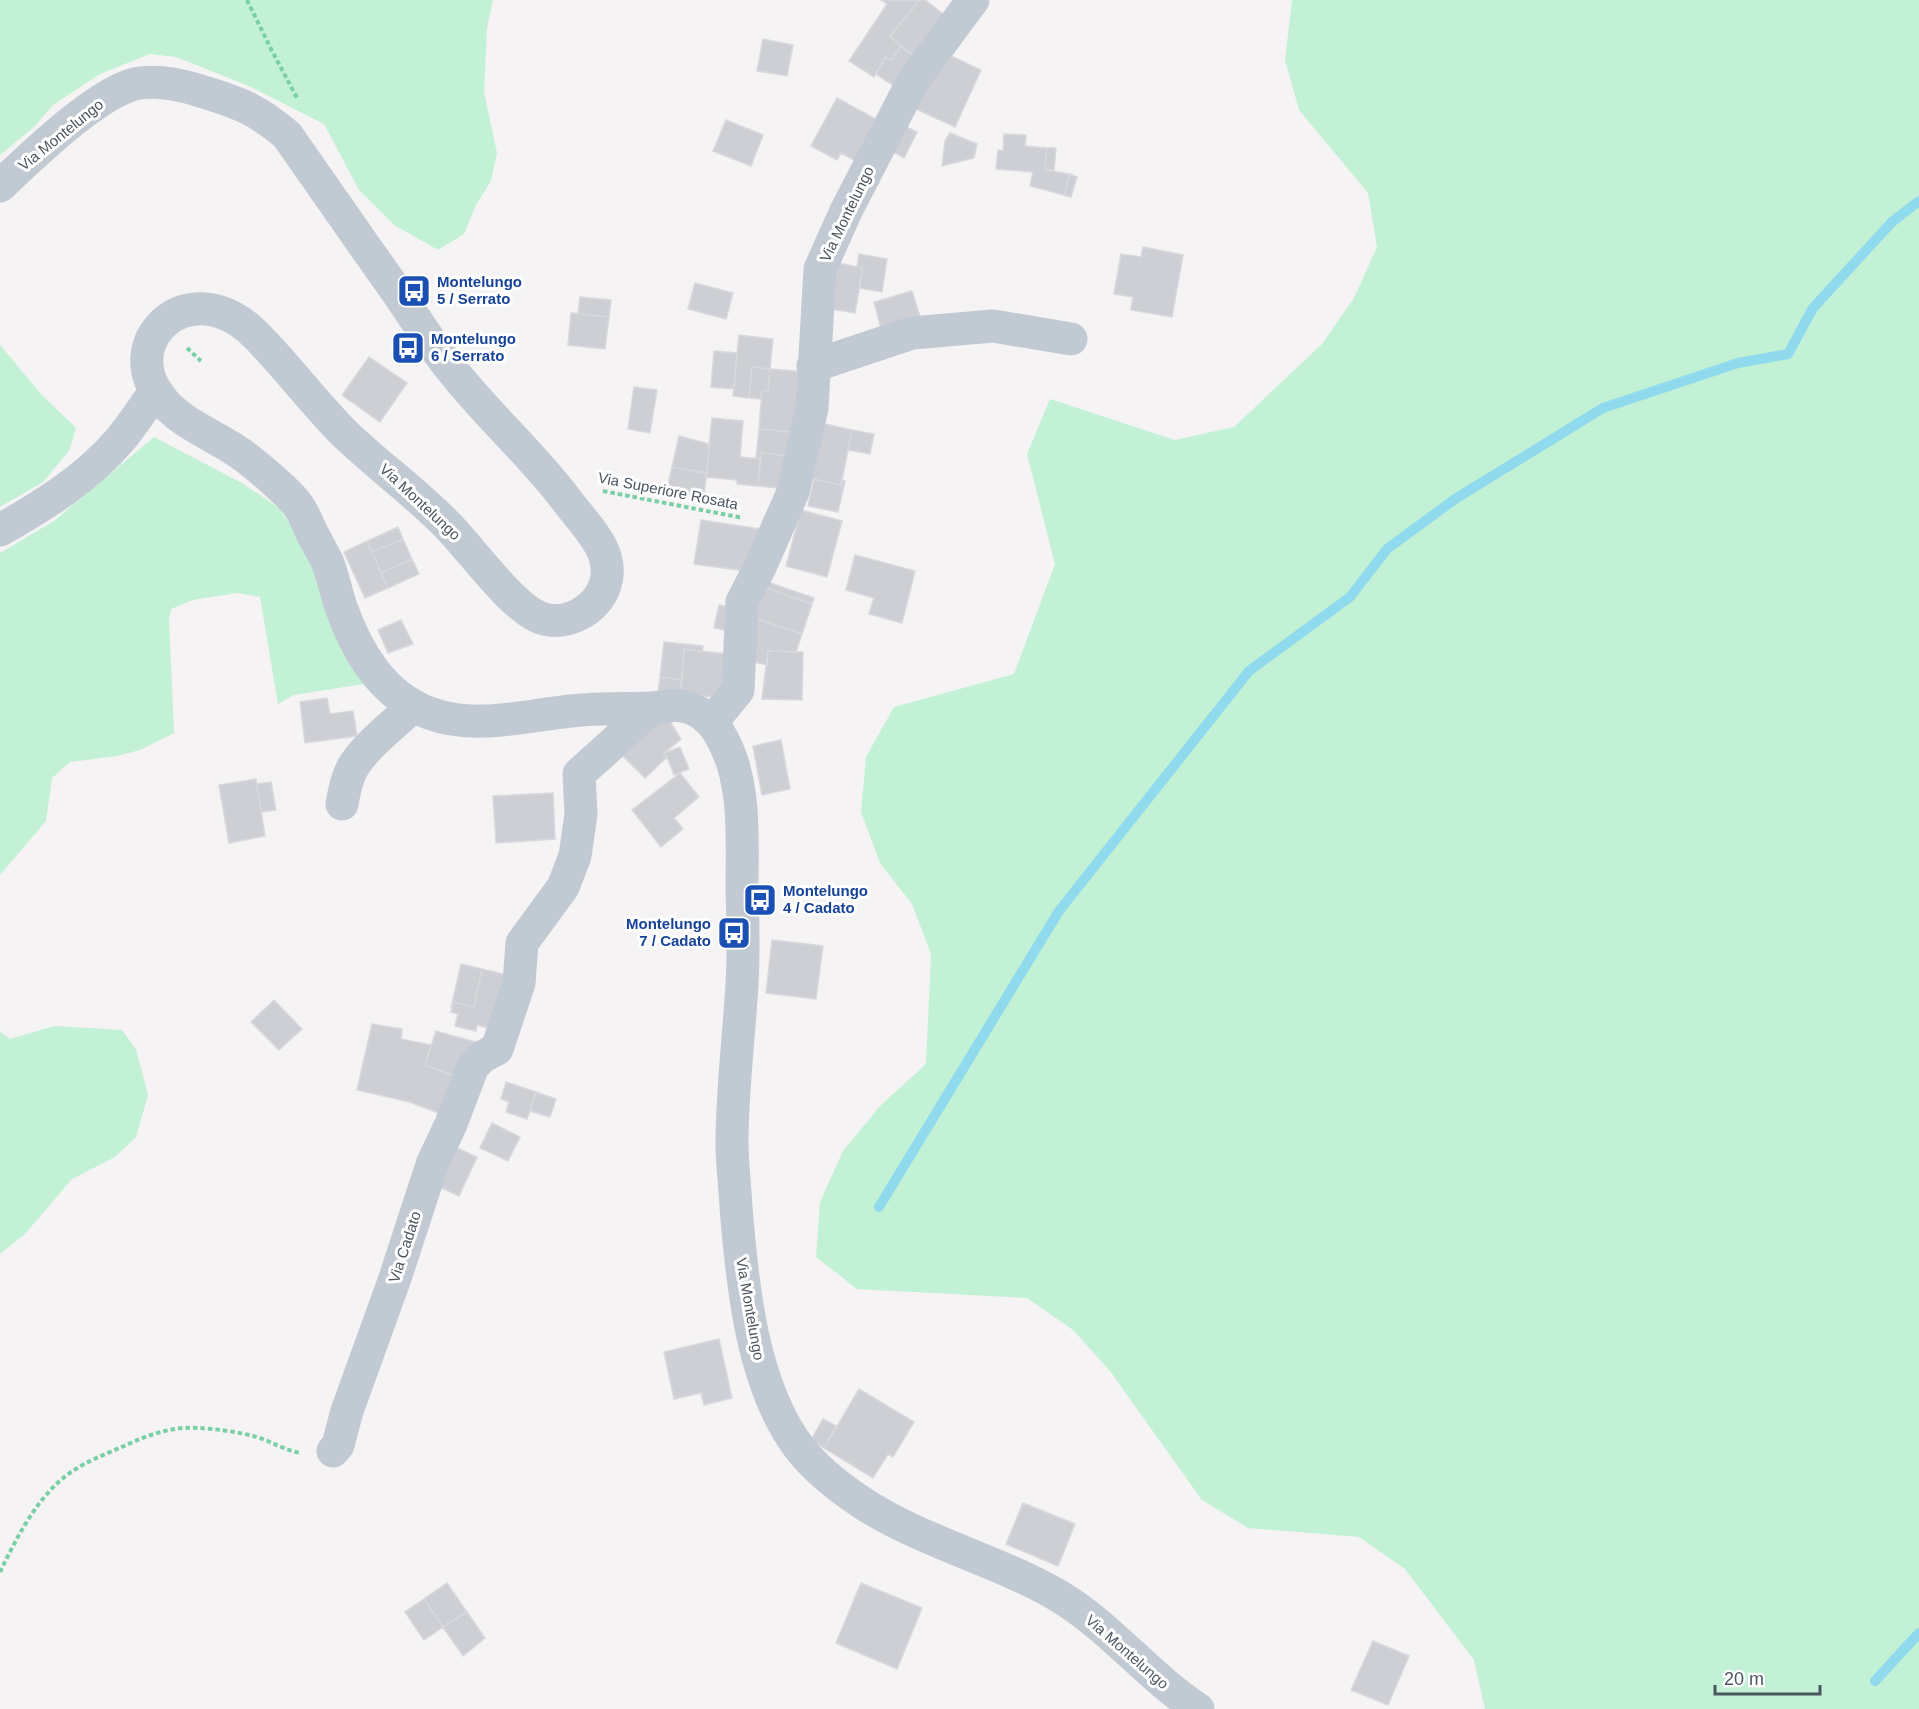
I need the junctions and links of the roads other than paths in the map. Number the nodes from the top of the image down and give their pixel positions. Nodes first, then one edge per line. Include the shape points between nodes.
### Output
1 (961, 4) edge
2 (0, 186) edge
3 (1071, 339) dead end
4 (813, 366) junction
5 (155, 392) junction
6 (0, 530) edge
7 (413, 706) junction
8 (652, 708) junction
9 (712, 722) junction
10 (342, 804) dead end
11 (333, 1451) road end
12 (1198, 1709) edge

1 - 4 street, Via Montelungo via 913,81 820,269
2 - 5 street, Via Montelungo via 46,142 103,99 137,84 161,81 195,89 242,104 264,116 287,135 451,370 552,481 597,539 606,558 608,574 604,588 582,613 564,620 542,618 520,605 446,524 341,430 252,331 222,313 183,309 153,334 148,375
3 - 4 street via 993,326 912,333
4 - 9 street, Via Montelungo via 812,408 793,492 742,602 738,690
5 - 6 street via 92,468 61,493
5 - 7 street via 172,411 244,455 297,504 326,559 344,616 371,670
7 - 8 street via 436,716 487,720 575,710
7 - 10 street via 352,767
8 - 9 street via 681,705
8 - 11 street, Via Cadato via 579,774 581,814 575,856 562,887 522,942 519,983 496,1049 473,1066 433,1162
9 - 12 street, Via Montelungo via 724,741 738,785 741,826 744,963 732,1145 739,1248 758,1361 774,1405 800,1448 855,1498 890,1520 1061,1598 1109,1632 1176,1695

